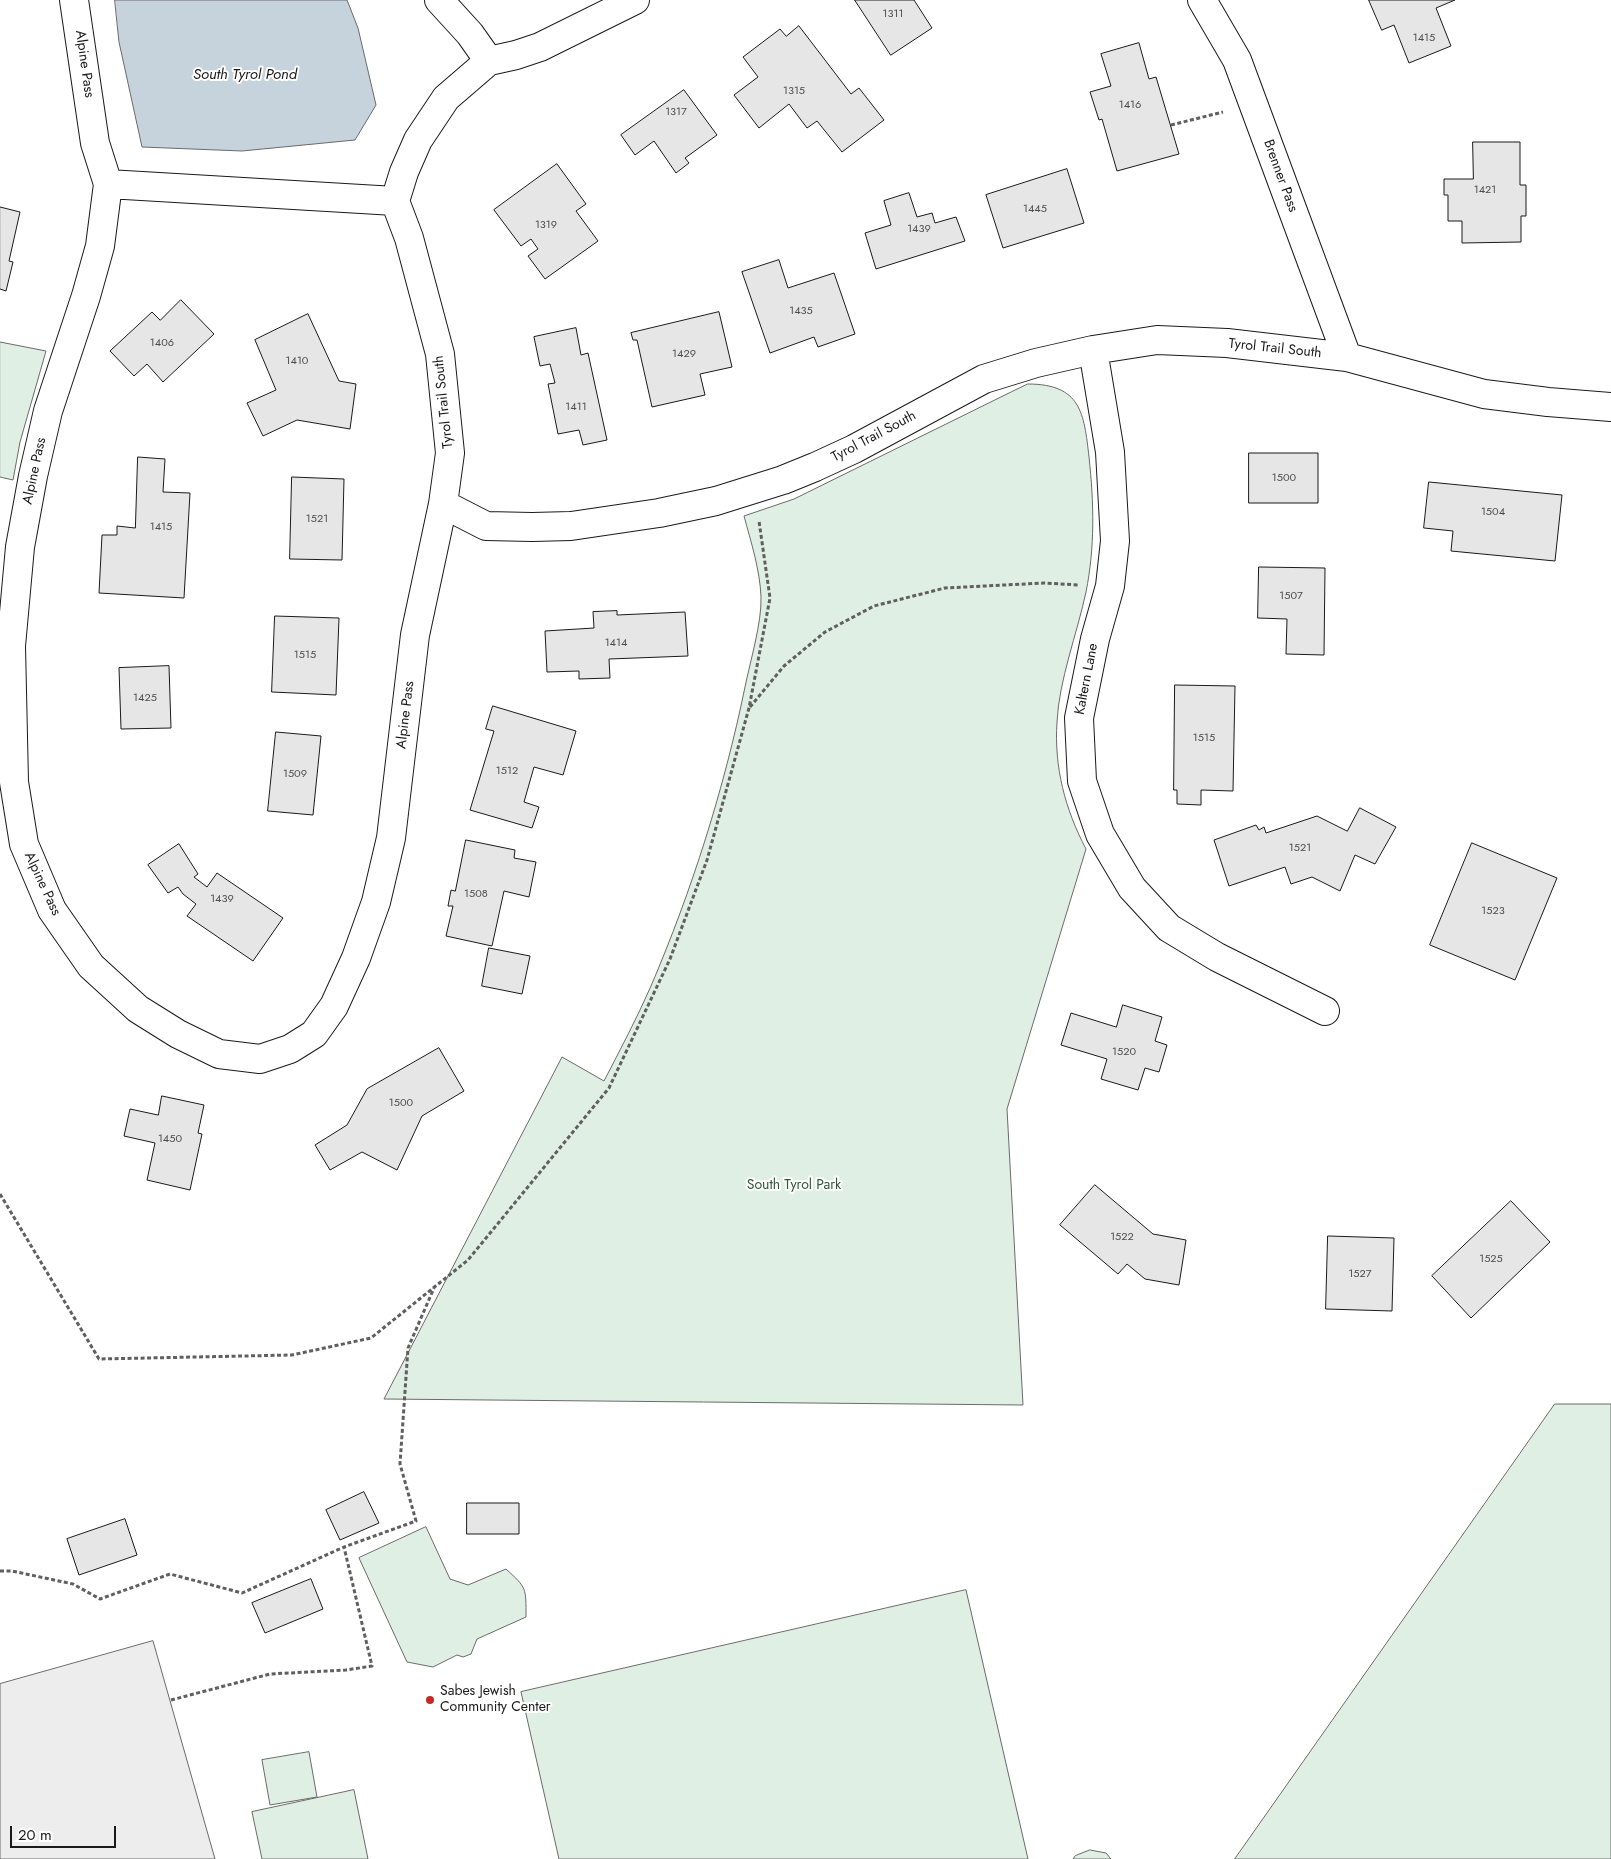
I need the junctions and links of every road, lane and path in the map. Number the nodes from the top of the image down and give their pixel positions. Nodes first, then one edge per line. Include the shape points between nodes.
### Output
1 (74, 0) edge
2 (439, 0) edge
3 (635, 0) edge
4 (1202, 0) edge
5 (489, 61) junction
6 (1254, 104) junction
7 (1171, 125) dead end
8 (108, 184) junction
9 (395, 201) junction
10 (1093, 350) junction
11 (1347, 357) junction
12 (1611, 407) edge
13 (754, 489) junction
14 (443, 504) junction
15 (1110, 586) junction
16 (749, 708) junction
17 (1324, 1011) dead end
18 (0, 1194) edge
19 (434, 1287) junction
20 (344, 1547) junction
21 (0, 1572) edge
22 (171, 1700) dead end

1 - 8 street, Alpine Pass via 95,143
2 - 5 street
3 - 5 street via 540,46
4 - 6 street, Brenner Pass via 1237,60
5 - 9 street via 446,98 418,140
6 - 7 path
6 - 11 street, Brenner Pass
8 - 9 street
8 - 14 street, Alpine Pass via 100,246 48,411 20,547 11,646 14,782 24,844 52,910 91,966 138,1008 178,1034 219,1054 260,1059 290,1049 314,1034 334,1006 356,958 376,902 391,838 415,635
9 - 14 street, Tyrol Trail South via 412,248 440,354 450,453
10 - 11 street, Tyrol Trail South via 1157,340 1227,343
10 - 13 street, Tyrol Trail South via 984,379 822,464
10 - 15 street, Kaltern Lane via 1110,452 1115,541
11 - 12 street, Tyrol Trail South via 1484,394
13 - 14 street, Tyrol Trail South via 668,511 570,526 486,526
13 - 16 path via 770,598
15 - 16 path via 1044,583 945,588 874,606 825,632 784,666
15 - 17 street, Kaltern Lane via 1079,718 1082,781 1100,834 1132,888 1169,928 1217,957
16 - 19 path via 707,860 670,959 609,1088 468,1260
18 - 19 path via 99,1359 292,1355 371,1338
19 - 20 path via 408,1348 400,1464 416,1521
20 - 21 path via 242,1593 170,1574 100,1598 73,1584 12,1571
20 - 22 path via 372,1666 270,1674

